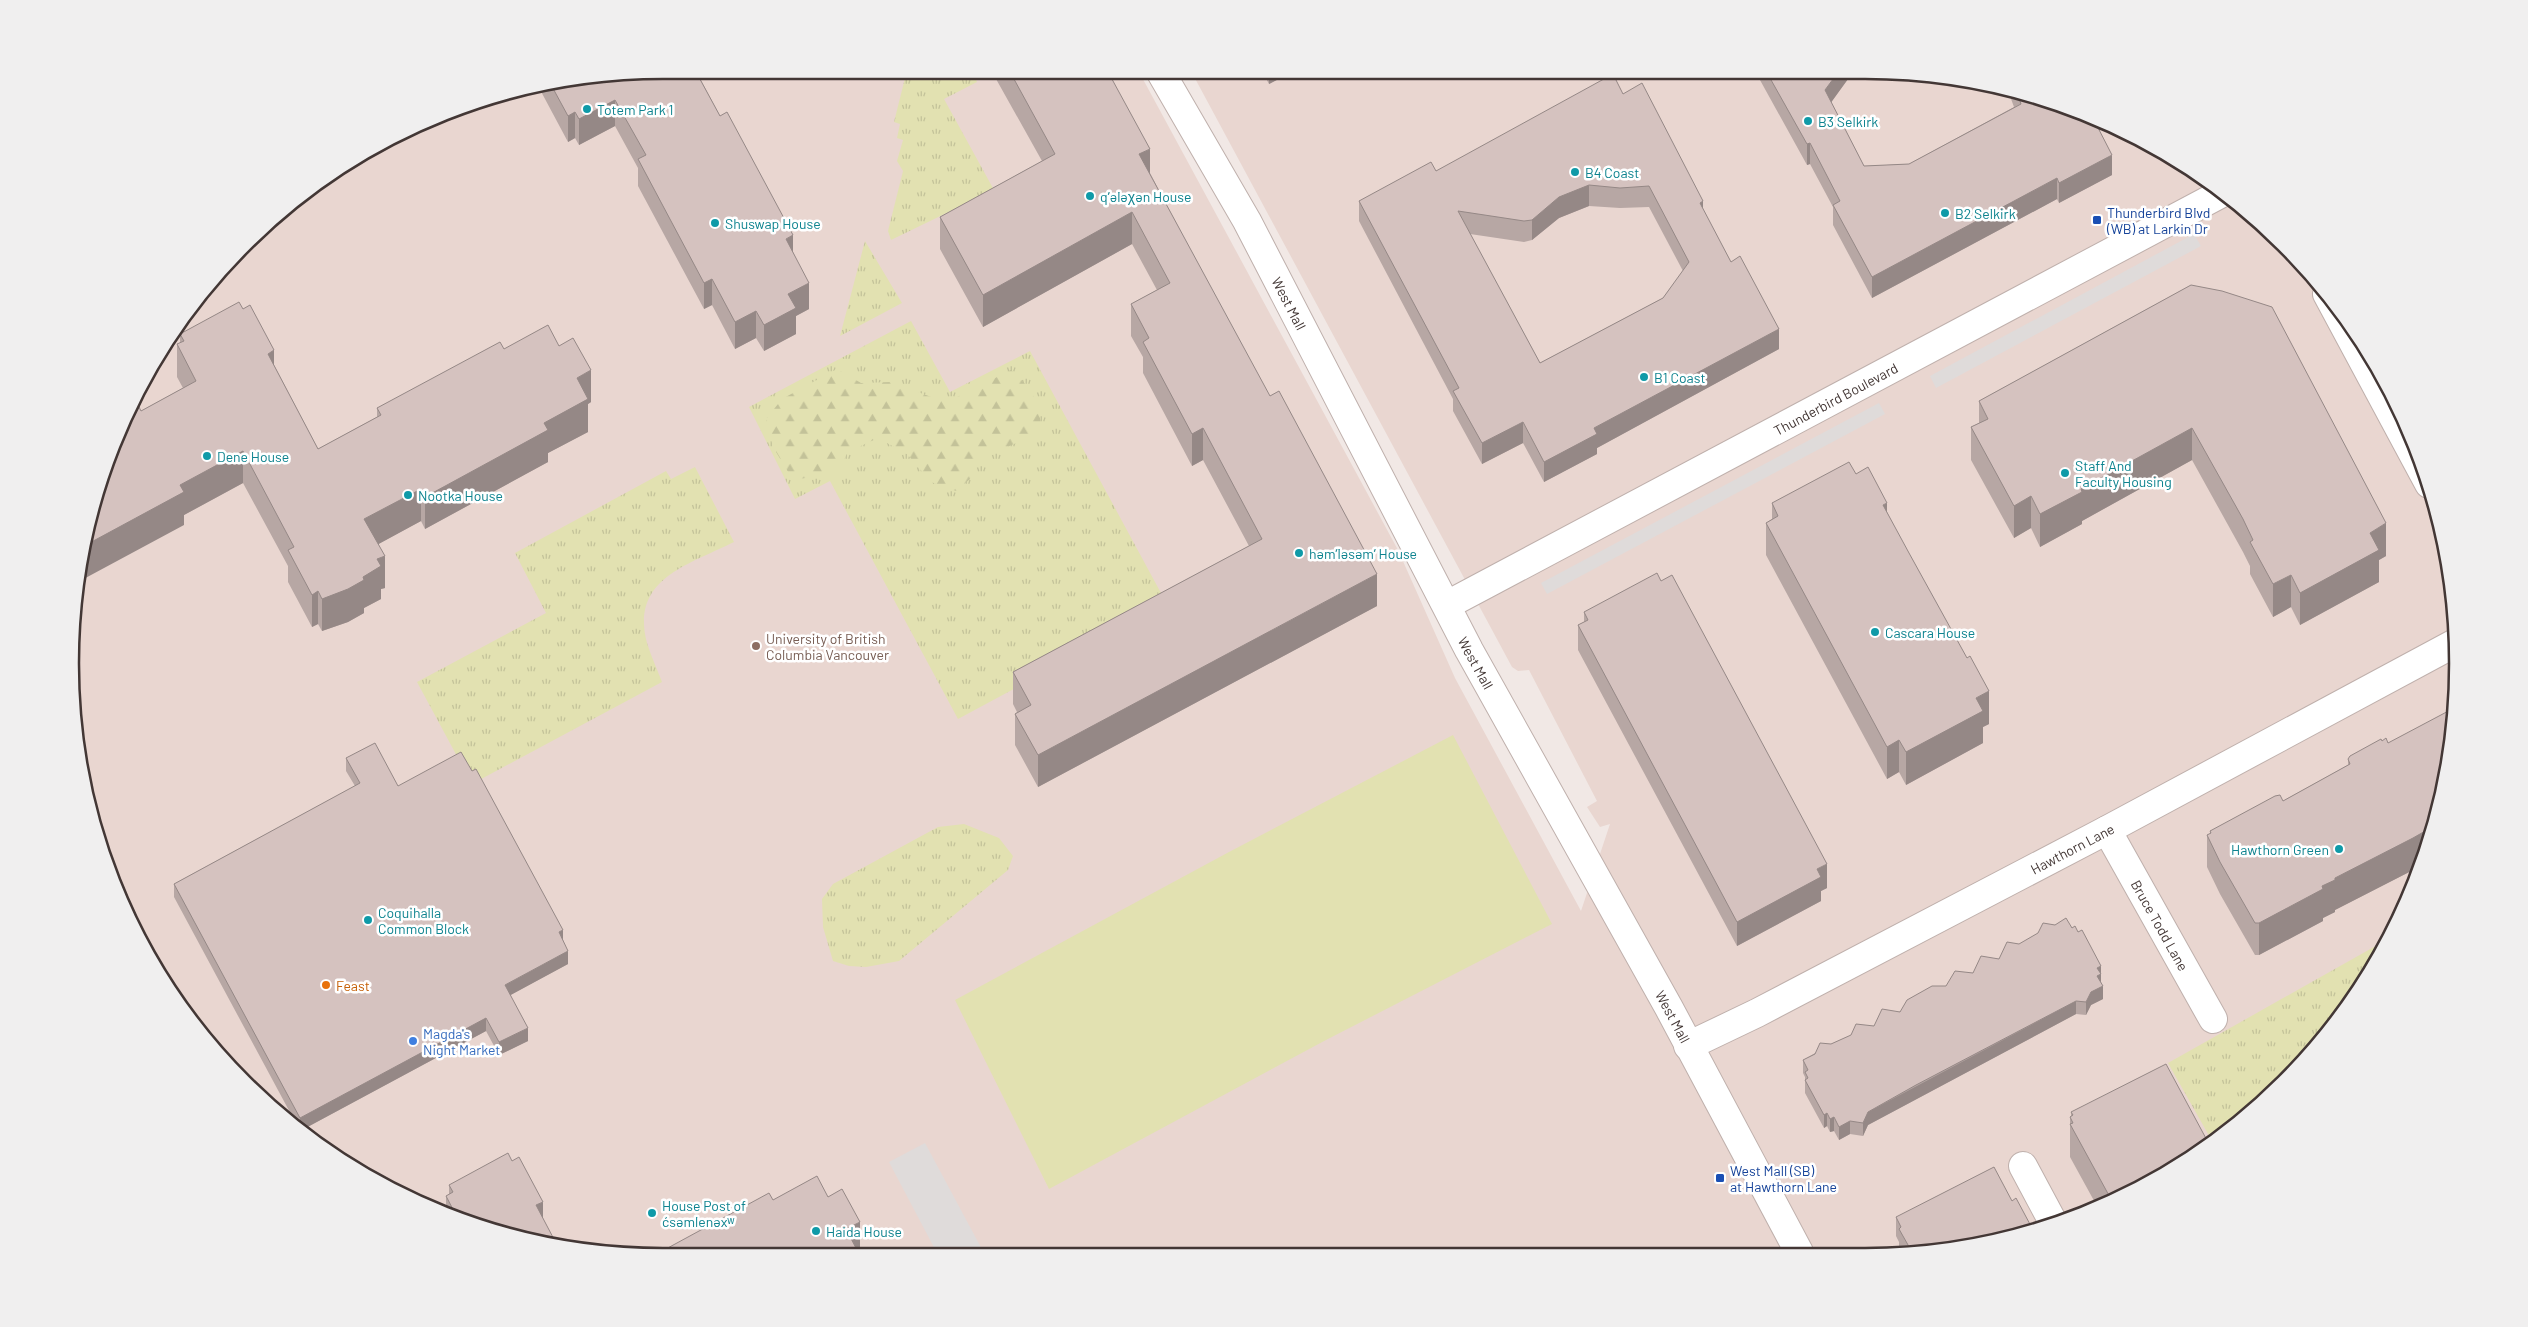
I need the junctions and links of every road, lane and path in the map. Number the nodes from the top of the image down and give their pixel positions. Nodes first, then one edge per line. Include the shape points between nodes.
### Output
1 (1165, 79) edge
2 (2215, 197) edge
3 (2352, 341) edge
4 (2403, 435) edge
5 (1447, 605) junction
6 (2449, 646) edge
7 (2107, 830) junction
8 (2213, 1019) dead end
9 (1688, 1046) junction
10 (2023, 1166) dead end
11 (2051, 1217) edge
12 (1797, 1248) edge

1 - 5 street, West Mall via 1292,304
2 - 5 street, Thunderbird Boulevard
3 - 4 street
5 - 9 street, West Mall
6 - 7 street, Hawthorn Lane
7 - 8 street, Bruce Todd Lane
7 - 9 street, Hawthorn Lane
9 - 12 street, West Mall
10 - 11 street

